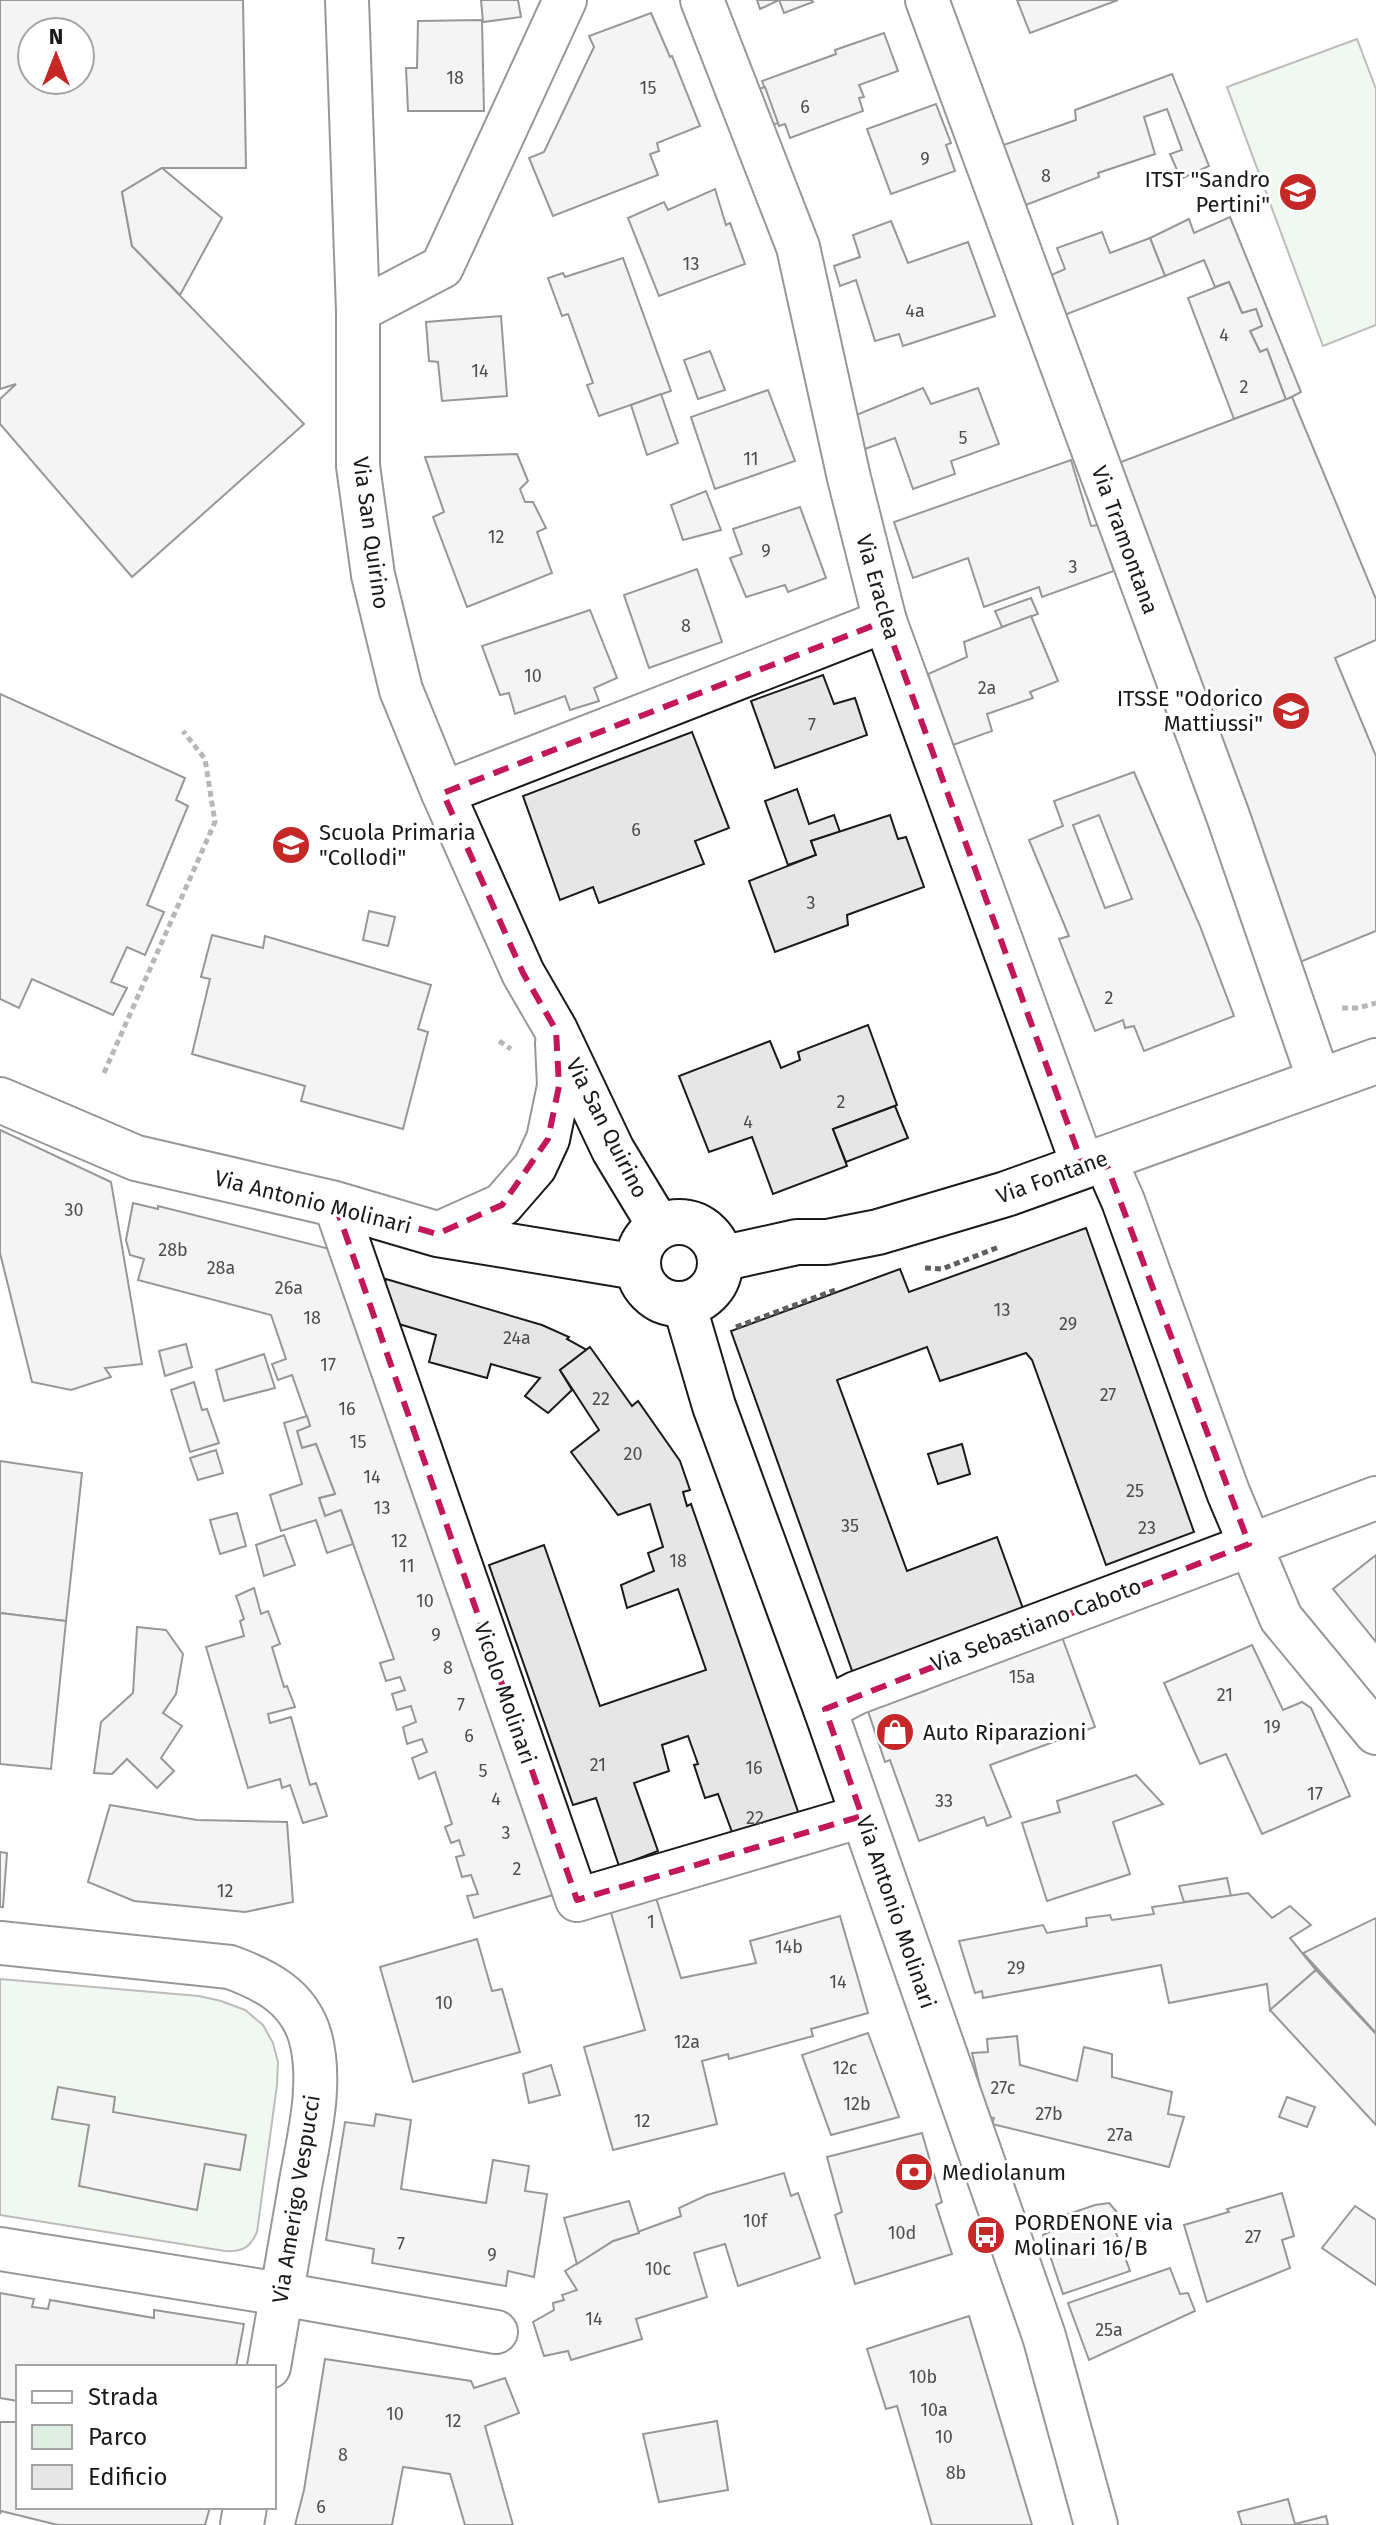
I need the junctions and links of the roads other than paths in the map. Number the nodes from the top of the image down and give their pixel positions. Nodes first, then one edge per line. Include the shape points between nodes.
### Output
1 (347, 0) edge
2 (565, 0) edge
3 (702, 0) edge
4 (927, 0) edge
5 (358, 311) junction
6 (885, 621) junction
7 (443, 793) junction
8 (556, 1030) junction
9 (1376, 1061) edge
10 (1319, 1080) junction
11 (0, 1100) edge
12 (1094, 1162) junction
13 (335, 1204) junction
14 (659, 1226) junction
15 (437, 1234) junction
16 (720, 1259) junction
17 (637, 1267) junction
18 (684, 1304) junction
19 (1376, 1498) edge
20 (1249, 1544) junction
21 (825, 1709) junction
22 (1376, 1733) edge
23 (862, 1816) junction
24 (0, 1943) edge
25 (0, 2249) edge
26 (281, 2294) junction
27 (496, 2332) dead end
28 (269, 2365) edge
29 (1096, 2525) edge

1 - 5 street, Via San Quirino
2 - 5 street via 442,267
3 - 6 street, Via Eraclea via 798,247
4 - 10 street, Via Tramontana via 1228,816
5 - 7 street, Via San Quirino via 358,466 373,575 401,690
6 - 7 street
6 - 12 street, Via Eraclea
7 - 8 street, Via San Quirino via 523,973
8 - 14 street, Via San Quirino via 613,1150
8 - 15 street, Via San Quirino via 559,1086 548,1139 535,1167 502,1205
9 - 10 street, Via Fontane
10 - 12 street, Via Fontane
11 - 13 street, Via Antonio Molinari via 136,1158
12 - 16 street, Via Fontane via 878,1232
12 - 20 street via 1123,1201
13 - 15 street, Via Antonio Molinari
13 - 23 street, Vicolo Molinari via 577,1900
14 - 16 street via 695,1224 716,1243
14 - 17 street via 638,1253
15 - 17 street, Via Antonio Molinari
16 - 18 street via 710,1291
17 - 18 street via 651,1295
18 - 21 street, Via Antonio Molinari via 714,1406
19 - 20 street, Via Sebastiano Caboto
20 - 21 street, Via Sebastiano Caboto
20 - 22 street via 1281,1618
21 - 23 street, Via Antonio Molinari
23 - 29 street, Via Antonio Molinari via 1044,2336
24 - 26 street, Via Amerigo Vespucci via 230,1967 264,1980 291,2002 309,2034 315,2067
25 - 26 street
26 - 27 street
26 - 28 street, Via Amerigo Vespucci

